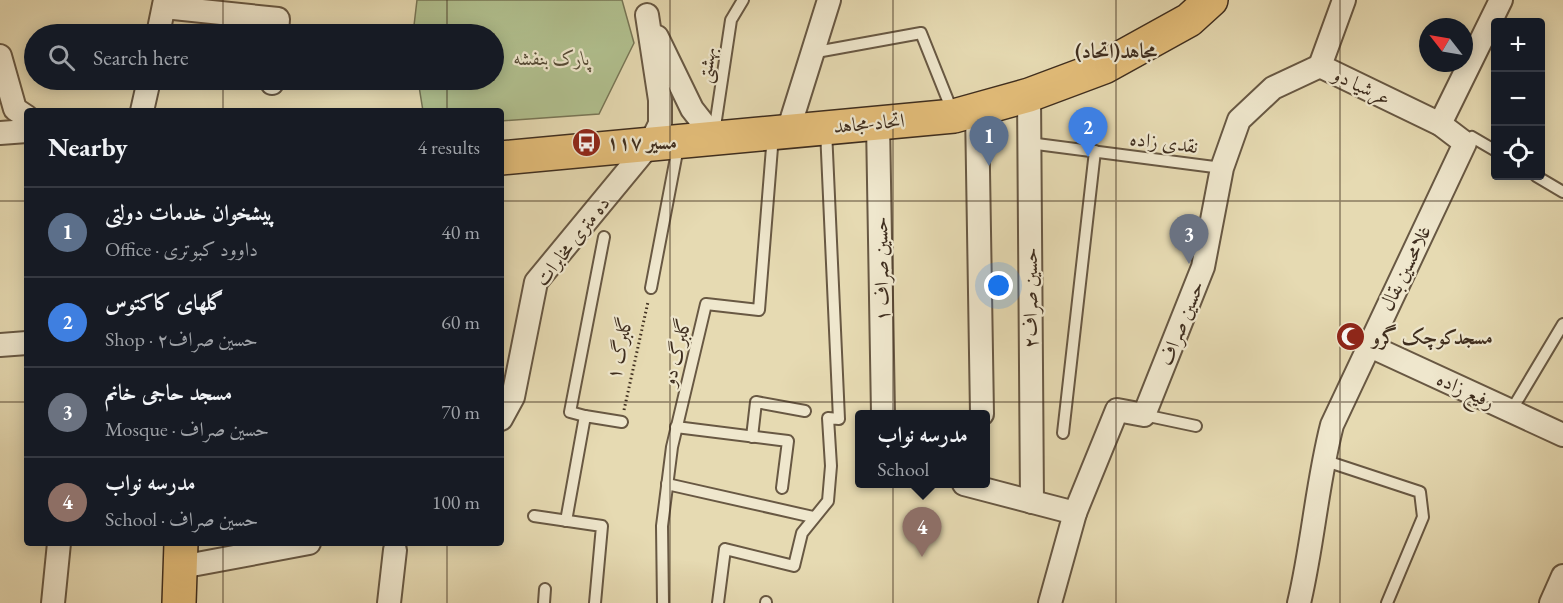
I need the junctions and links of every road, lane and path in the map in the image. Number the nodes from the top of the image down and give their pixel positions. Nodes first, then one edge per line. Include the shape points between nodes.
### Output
1 (743, 0) edge
2 (829, 0) edge
3 (1211, 0) edge
4 (1344, 0) edge
5 (1501, 0) edge
6 (164, 4) edge
7 (644, 7) edge
8 (160, 24) edge
9 (277, 24) edge
10 (811, 53) junction
11 (0, 56) edge
12 (1320, 66) junction
13 (147, 90) edge
14 (1029, 95) junction
15 (143, 108) edge
16 (966, 113) junction
17 (24, 115) edge
18 (878, 123) junction
19 (1440, 124) junction
20 (825, 127) junction
21 (24, 131) edge
22 (781, 131) junction
23 (0, 133) edge
24 (714, 137) junction
25 (665, 142) junction
26 (1029, 143) junction
27 (1465, 143) junction
28 (1491, 148) edge
29 (1095, 151) junction
30 (504, 158) edge
31 (1222, 168) junction
32 (1543, 180) edge
33 (1563, 192) edge
34 (604, 237) dead end
35 (651, 288) joint
36 (1563, 324) edge
37 (24, 343) edge
38 (0, 345) edge
39 (1370, 346) junction
40 (883, 410) edge
41 (982, 410) edge
42 (805, 411) dead end
43 (1511, 411) junction
44 (504, 414) edge
45 (585, 416) junction
46 (1144, 416) junction
47 (622, 422) joint
48 (1196, 426) dead end
49 (676, 427) junction
50 (1063, 433) dead end
51 (1563, 435) edge
52 (752, 437) junction
53 (1323, 460) junction
54 (667, 484) junction
55 (782, 488) dead end
56 (986, 488) edge
57 (1032, 501) junction
58 (1075, 513) junction
59 (534, 516) dead end
60 (813, 517) junction
61 (566, 521) junction
62 (59, 546) edge
63 (277, 546) edge
64 (395, 550) dead end
65 (181, 555) edge
66 (1563, 576) edge
67 (545, 589) dead end
68 (53, 603) edge
69 (179, 603) edge
70 (389, 603) edge
71 (544, 603) edge
72 (595, 603) edge
73 (663, 603) edge
74 (718, 603) edge
75 (1050, 603) edge
76 (1299, 603) edge
77 (1387, 603) edge
78 (1551, 603) edge

1 - 24 lane, بهشتی via 731,20
2 - 10 street
3 - 14 main road, اتحاد-مجاهد via 1190,20 1104,67
4 - 12 street, عرشیا دو
5 - 19 street
6 - 8 street
6 - 9 street via 278,19
7 - 24 street via 692,109
7 - 25 street, ده متری مخابرات
10 - 16 lane via 921,33
10 - 22 street
11 - 17 street via 15,109
12 - 19 street, عرشیا دو
12 - 31 street, حسین صراف via 1273,88 1239,120
13 - 15 street
14 - 16 main road, اتحاد-مجاهد
14 - 26 street, حسین صراف۲
16 - 18 main road, اتحاد-مجاهد
16 - 41 street
18 - 20 main road, اتحاد-مجاهد
18 - 40 street, حسین صراف ۱
19 - 27 street, عرشیا دو
20 - 22 main road, اتحاد-مجاهد
20 - 60 lane via 838,419 828,418 828,501
21 - 23 street
22 - 24 main road, اتحاد-مجاهد
22 - 49 lane, گلبرگ دو via 759,310 706,304
24 - 25 main road, اتحاد-مجاهد
25 - 30 main road, اتحاد-مجاهد
25 - 35 lane
25 - 44 street, ده متری مخابرات via 536,282 513,397
26 - 29 lane, نقدی زاده
26 - 57 street, حسین صراف۲
27 - 28 lane via 1472,137
27 - 39 street, غلامحسین بقال
29 - 31 lane, نقدی زاده
29 - 50 lane
31 - 46 street, حسین صراف via 1203,267
32 - 33 lane
34 - 45 lane via 570,412
35 - 47 path, گلبرگ ۱
36 - 43 lane
37 - 38 street
39 - 43 street, رفیع زاده
39 - 53 street, غلامحسین بقال via 1332,425
42 - 52 lane via 756,402
43 - 51 street, رفیع زاده
45 - 47 lane
45 - 61 lane
46 - 48 lane
46 - 58 street via 1116,410
49 - 52 lane
49 - 54 lane, گلبرگ دو
52 - 55 lane via 788,441
53 - 76 street, غلامحسین بقال
53 - 77 lane via 1420,492 1423,517
54 - 60 lane
54 - 73 lane, گلبرگ دو via 662,526
56 - 57 street
57 - 58 street
58 - 75 street
59 - 61 lane
60 - 74 lane via 802,533 794,566 725,549
61 - 72 lane via 602,526
62 - 68 street
63 - 65 street
64 - 70 street
65 - 69 main road
66 - 78 street
67 - 71 lane

